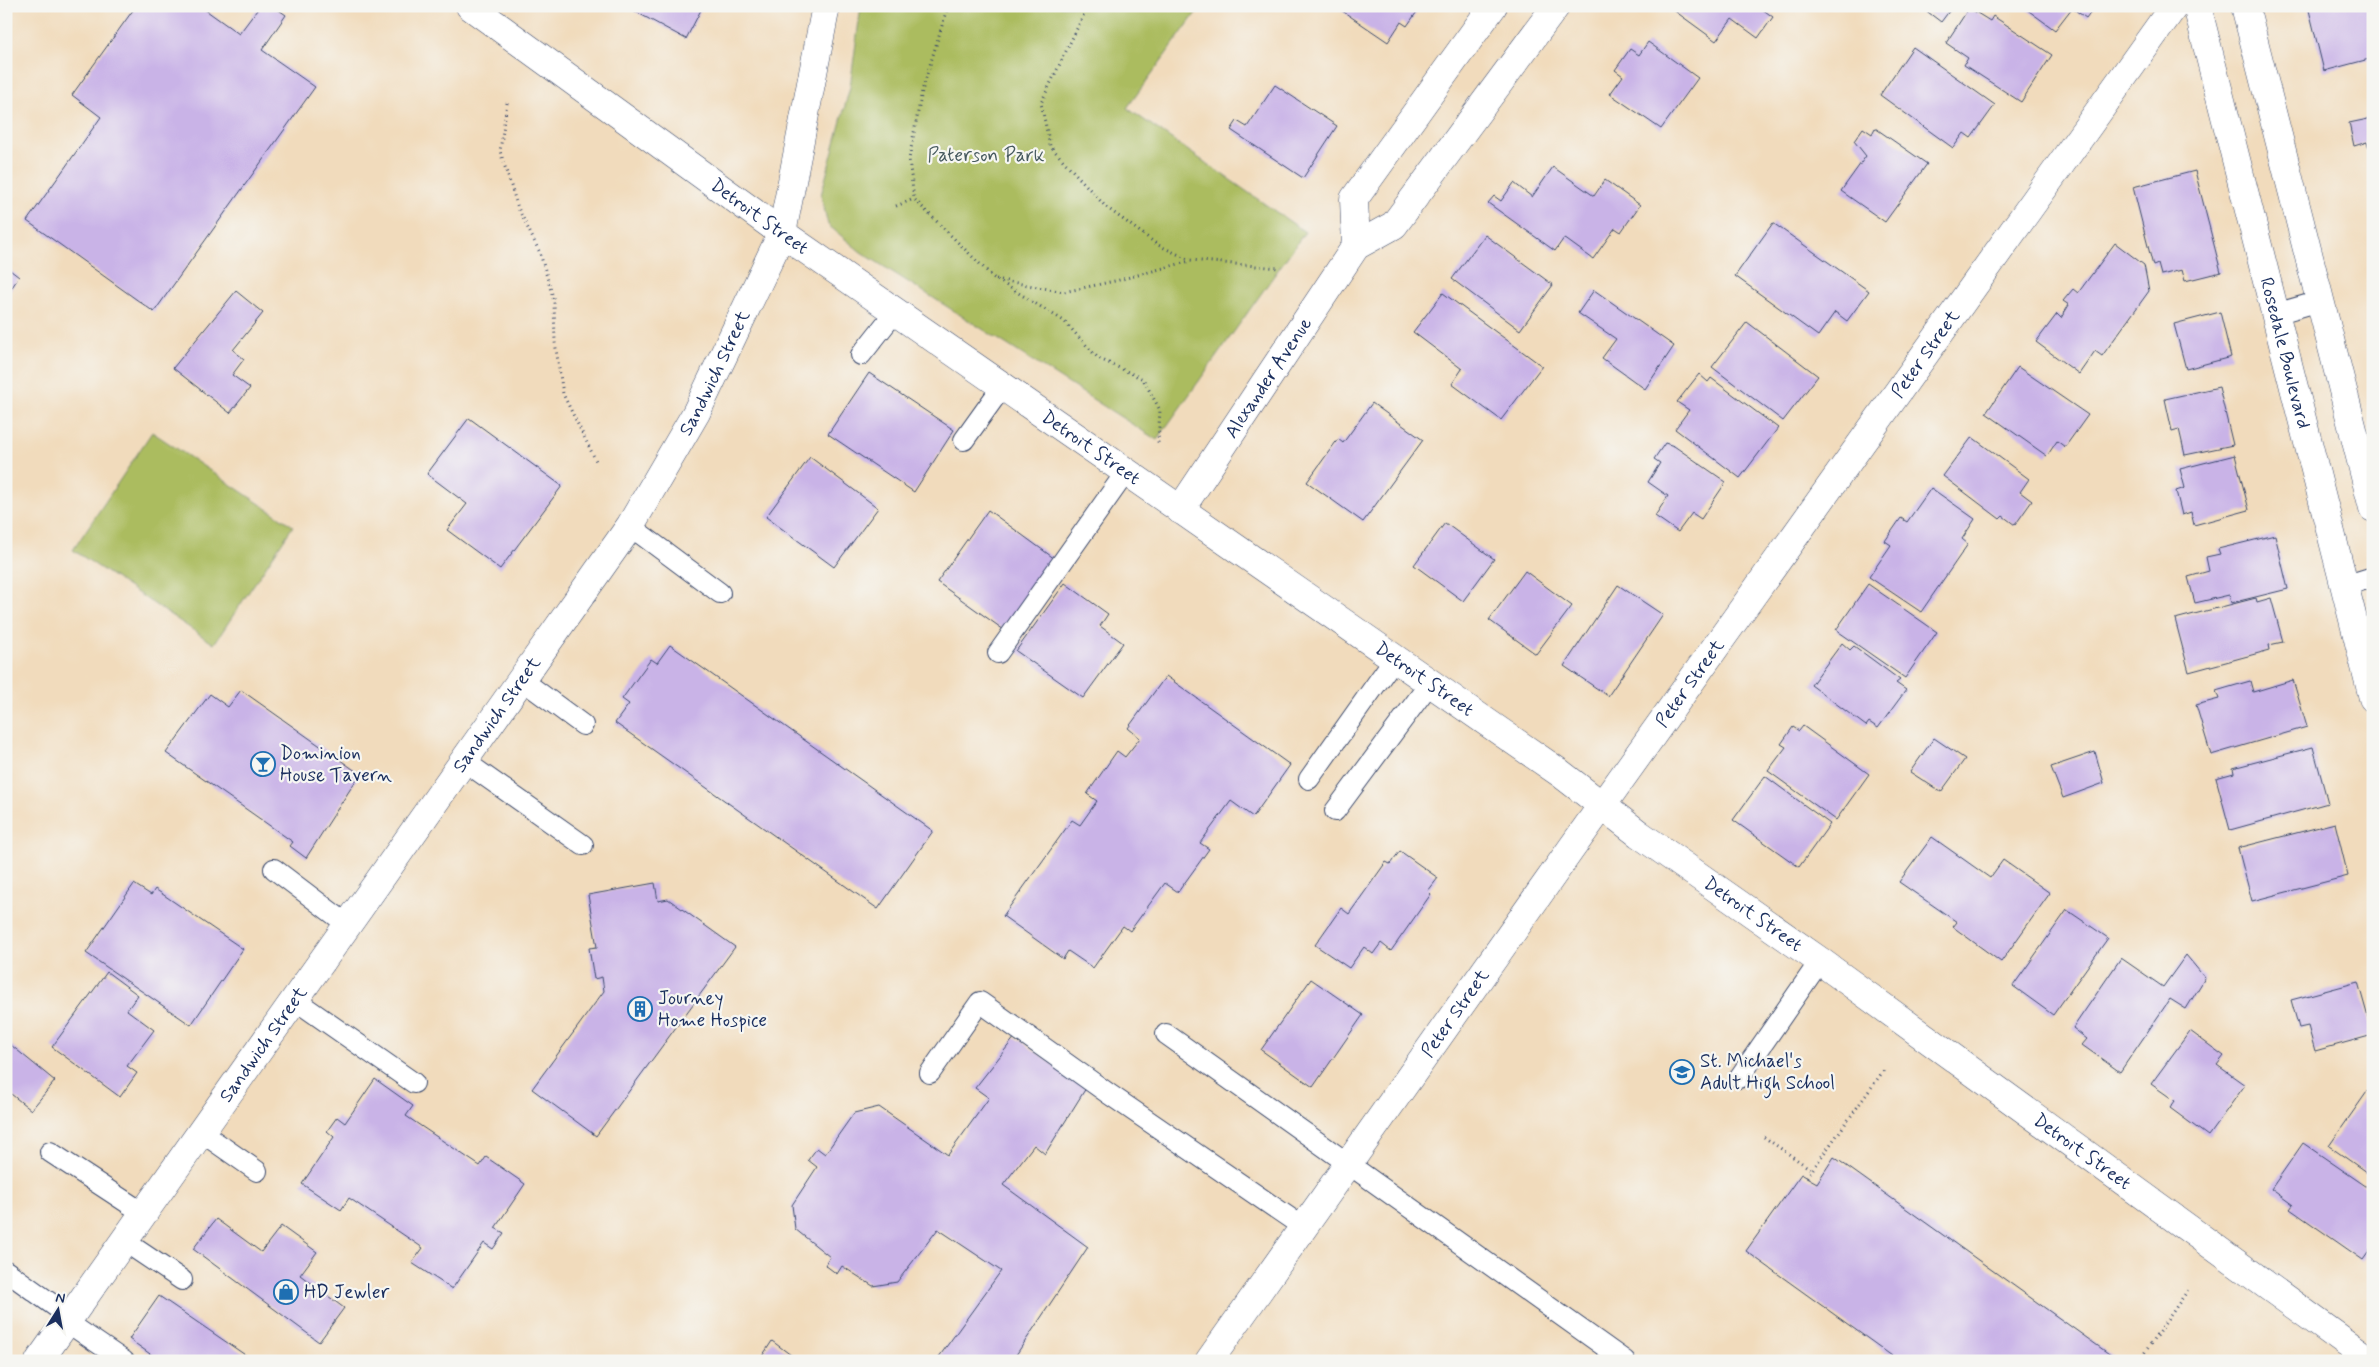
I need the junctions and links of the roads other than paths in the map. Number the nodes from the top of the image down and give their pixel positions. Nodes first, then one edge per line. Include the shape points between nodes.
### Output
1 (470, 6) edge
2 (826, 6) edge
3 (1493, 6) edge
4 (1556, 6) edge
5 (2174, 6) edge
6 (2197, 6) edge
7 (2245, 6) edge
8 (782, 233) junction
9 (1356, 246) junction
10 (2320, 301) junction
11 (896, 312) junction
12 (2276, 314) junction
13 (861, 355) dead end
14 (1002, 386) junction
15 (964, 440) dead end
16 (1126, 472) junction
17 (2373, 508) edge
18 (1180, 510) junction
19 (630, 526) junction
20 (2373, 577) edge
21 (2344, 586) junction
22 (720, 592) dead end
23 (998, 653) dead end
24 (1394, 659) junction
25 (522, 680) junction
26 (1430, 683) junction
27 (2373, 698) edge
28 (583, 725) dead end
29 (464, 761) junction
30 (1309, 779) dead end
31 (1603, 805) junction
32 (1335, 811) dead end
33 (582, 845) dead end
34 (274, 869) dead end
35 (348, 925) junction
36 (1820, 961) junction
37 (295, 1000) junction
38 (1166, 1034) dead end
39 (930, 1073) dead end
40 (1739, 1078) dead end
41 (414, 1083) dead end
42 (201, 1132) junction
43 (50, 1152) dead end
44 (1349, 1162) junction
45 (257, 1171) dead end
46 (143, 1213) junction
47 (1303, 1227) junction
48 (124, 1241) junction
49 (6, 1272) edge
50 (182, 1280) dead end
51 (68, 1319) junction
52 (39, 1361) edge
53 (124, 1361) edge
54 (1209, 1361) edge
55 (1625, 1361) edge
56 (2371, 1361) edge

1 - 8 street, Detroit Street
2 - 8 street, Sandwich Street
3 - 9 street via 1354,200
4 - 9 street, Alexander Avenue via 1394,225
5 - 31 street, Peter Street
6 - 12 street, Rosedale Boulevard
7 - 10 street
8 - 11 street, Detroit Street
8 - 19 street, Sandwich Street via 696,413
9 - 18 street, Alexander Avenue
10 - 12 lane
10 - 17 street
11 - 13 lane
11 - 14 street, Detroit Street
12 - 21 street, Rosedale Boulevard
14 - 15 lane
14 - 16 street, Detroit Street
16 - 18 street, Detroit Street
16 - 23 lane
18 - 24 street, Detroit Street
19 - 22 lane
19 - 25 street, Sandwich Street
20 - 21 lane
21 - 27 street, Rosedale Boulevard
24 - 26 street, Detroit Street
24 - 30 lane
25 - 28 lane
25 - 29 street, Sandwich Street
26 - 31 street, Detroit Street
26 - 32 lane
29 - 33 lane
29 - 35 street, Sandwich Street
31 - 36 street, Detroit Street via 1639,834
31 - 44 street, Peter Street
34 - 35 lane
35 - 37 street, Sandwich Street
36 - 40 lane
36 - 56 street, Detroit Street
37 - 41 lane
37 - 42 street, Sandwich Street
38 - 44 lane
39 - 47 lane via 980,1002
42 - 45 lane
42 - 46 street, Sandwich Street
43 - 46 lane
44 - 47 street, Peter Street
44 - 55 lane
46 - 48 street, Sandwich Street
47 - 54 street, Peter Street
48 - 50 lane
48 - 51 street, Sandwich Street
49 - 51 lane
51 - 52 street, Sandwich Street
51 - 53 lane

